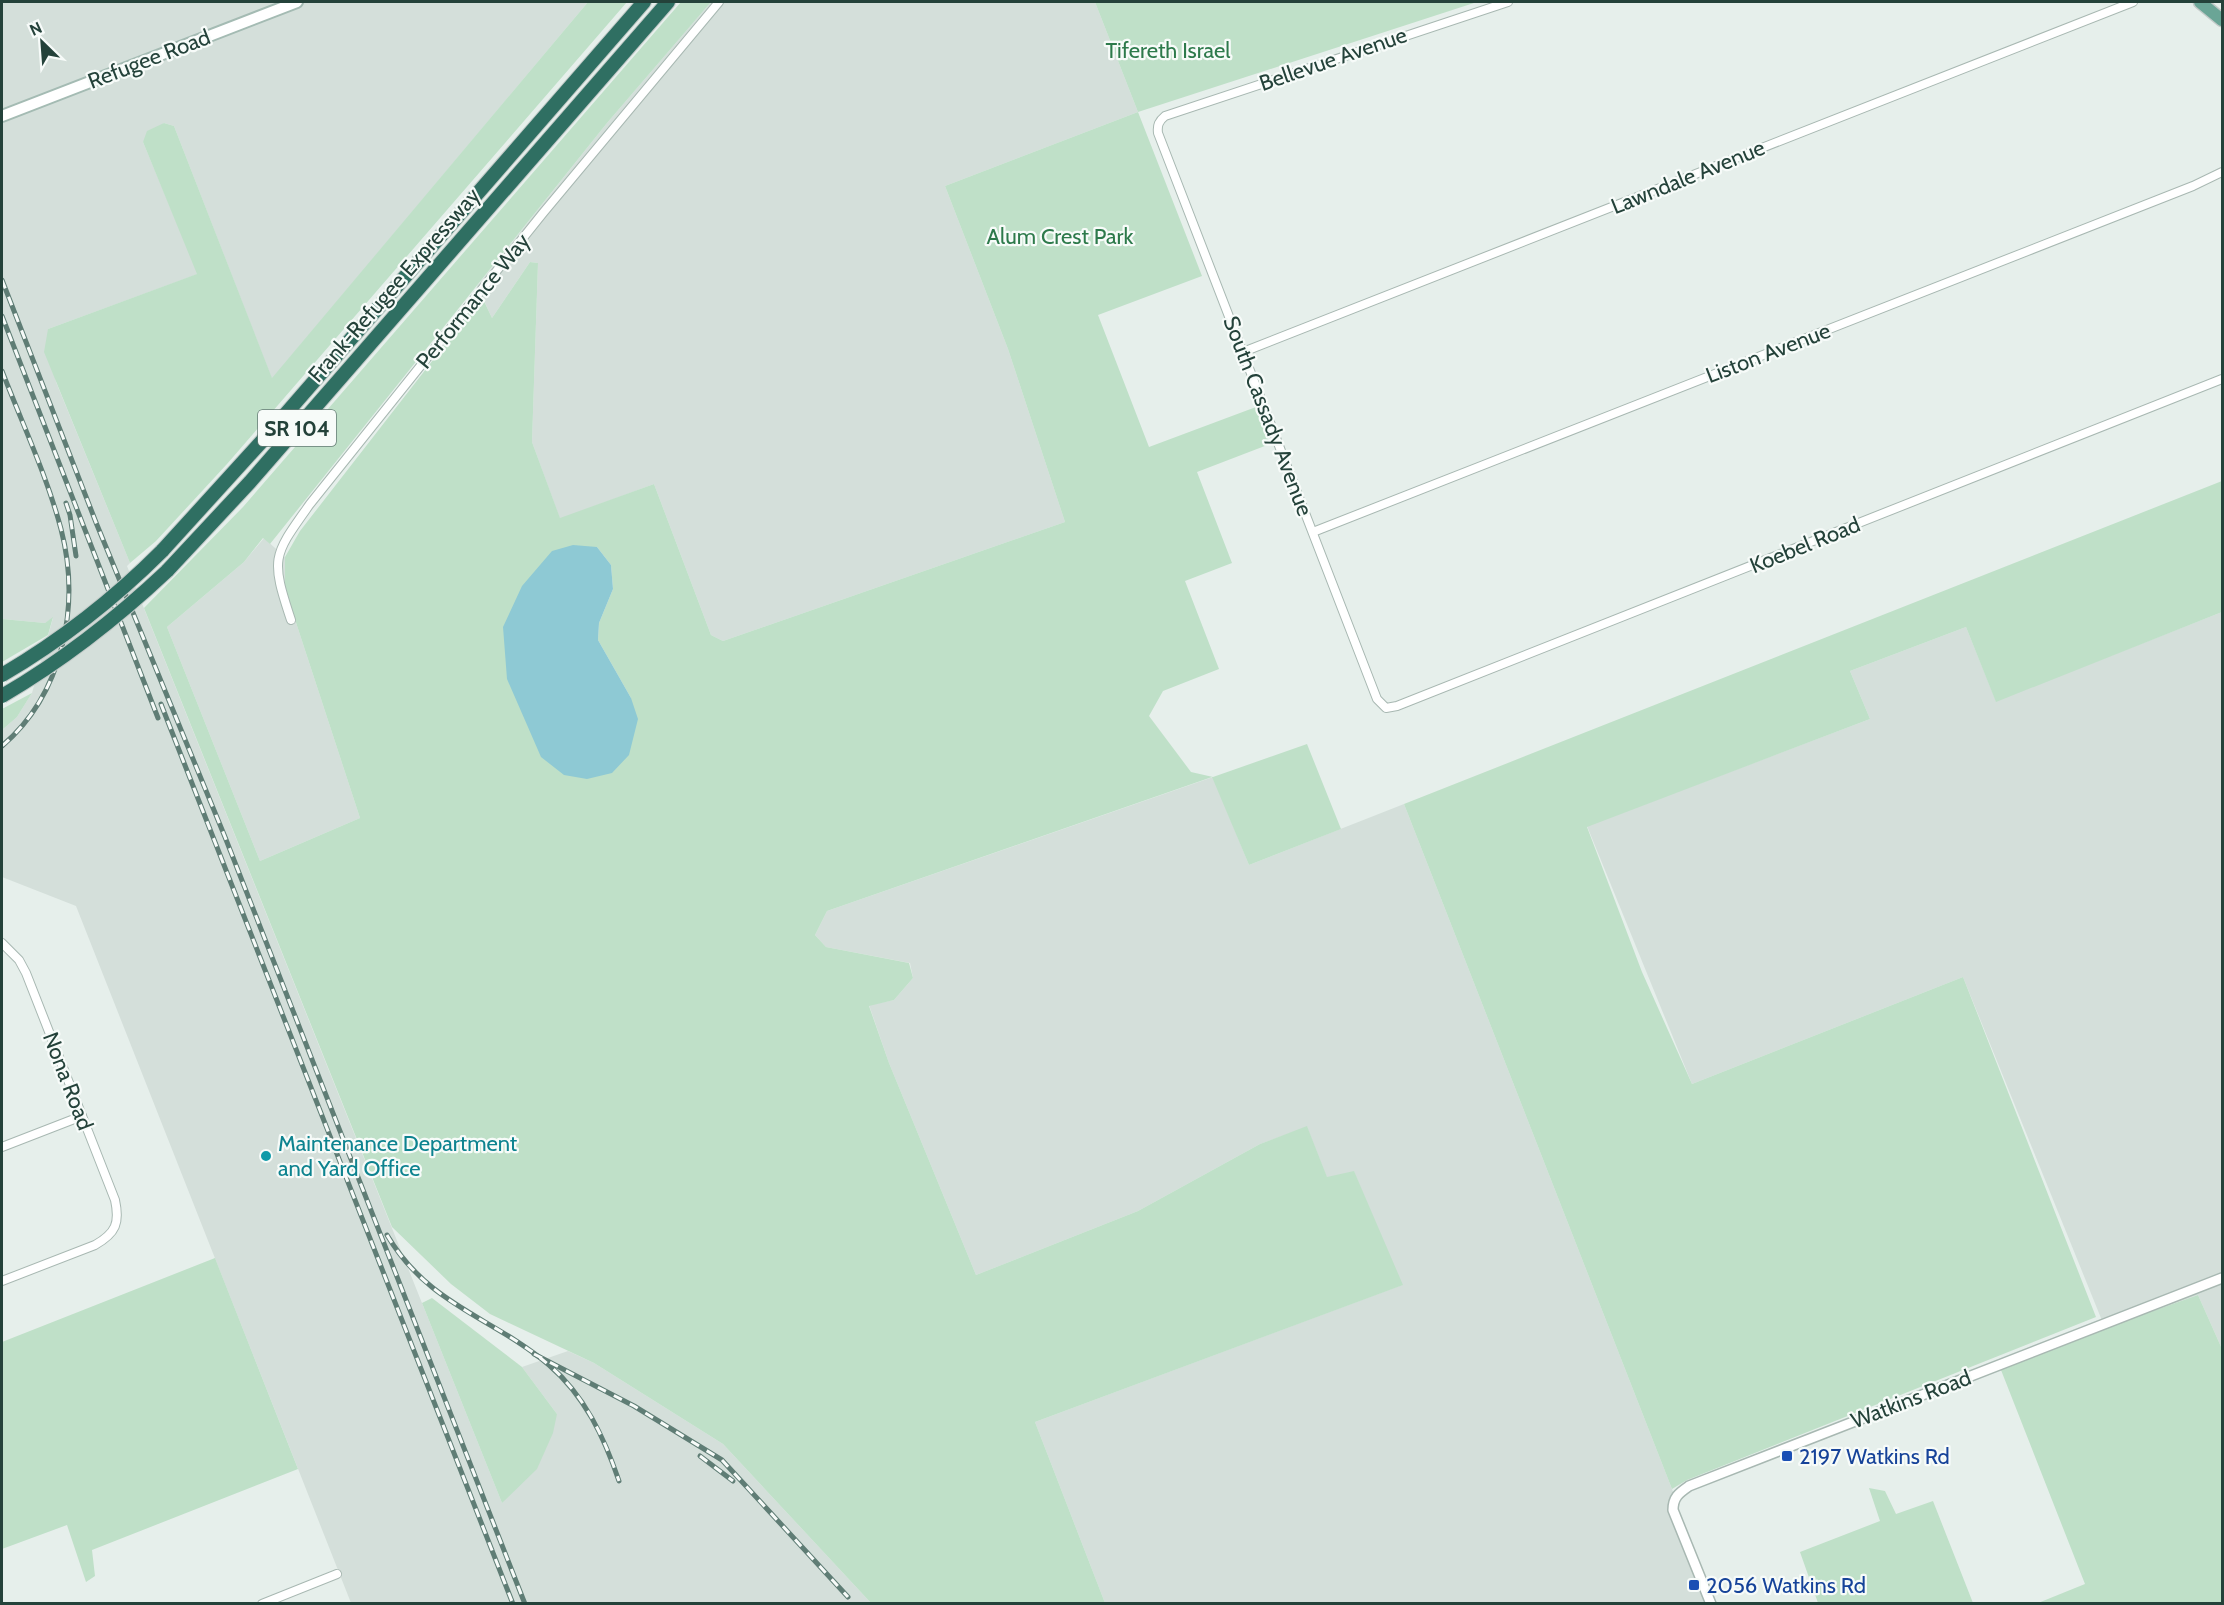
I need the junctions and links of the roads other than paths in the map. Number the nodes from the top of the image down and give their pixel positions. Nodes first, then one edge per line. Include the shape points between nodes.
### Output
1 (297, 2) edge
2 (644, 2) edge
3 (668, 2) edge
4 (719, 2) edge
5 (1508, 2) edge
6 (2133, 2) edge
7 (2200, 2) edge
8 (2223, 20) edge
9 (2, 116) edge
10 (1160, 120) joint
11 (2223, 172) edge
12 (1243, 352) junction
13 (2223, 379) edge
14 (1313, 532) junction
15 (291, 620) dead end
16 (2, 675) edge
17 (2, 696) edge
18 (1386, 708) joint
19 (2, 943) edge
20 (82, 1116) junction
21 (2, 1147) edge
22 (2223, 1278) edge
23 (2, 1281) edge
24 (337, 1574) dead end
25 (262, 1604) edge
26 (1711, 1604) edge

1 - 9 main road, Refugee Road
2 - 16 highway, Frank-Refugee Expressway / SR 104, bridge via 263,441 162,550 76,626
3 - 17 highway, Frank-Refugee Expressway / SR 104, bridge via 167,572 97,632
4 - 15 street, Performance Way via 536,222 281,545 278,582
5 - 10 street, Bellevue Avenue
6 - 12 street, Lawndale Avenue
7 - 8 main road
10 - 12 street, South Cassady Avenue via 1158,134
11 - 14 street, Liston Avenue
12 - 14 street, South Cassady Avenue
13 - 18 street, Koebel Road
14 - 18 street, South Cassady Avenue via 1377,699
19 - 20 street, Nona Road via 26,973
20 - 21 street
20 - 23 street, Nona Road via 115,1200 115,1227 95,1245
22 - 26 street, Watkins Road via 1689,1486 1673,1500 1673,1510
24 - 25 street

